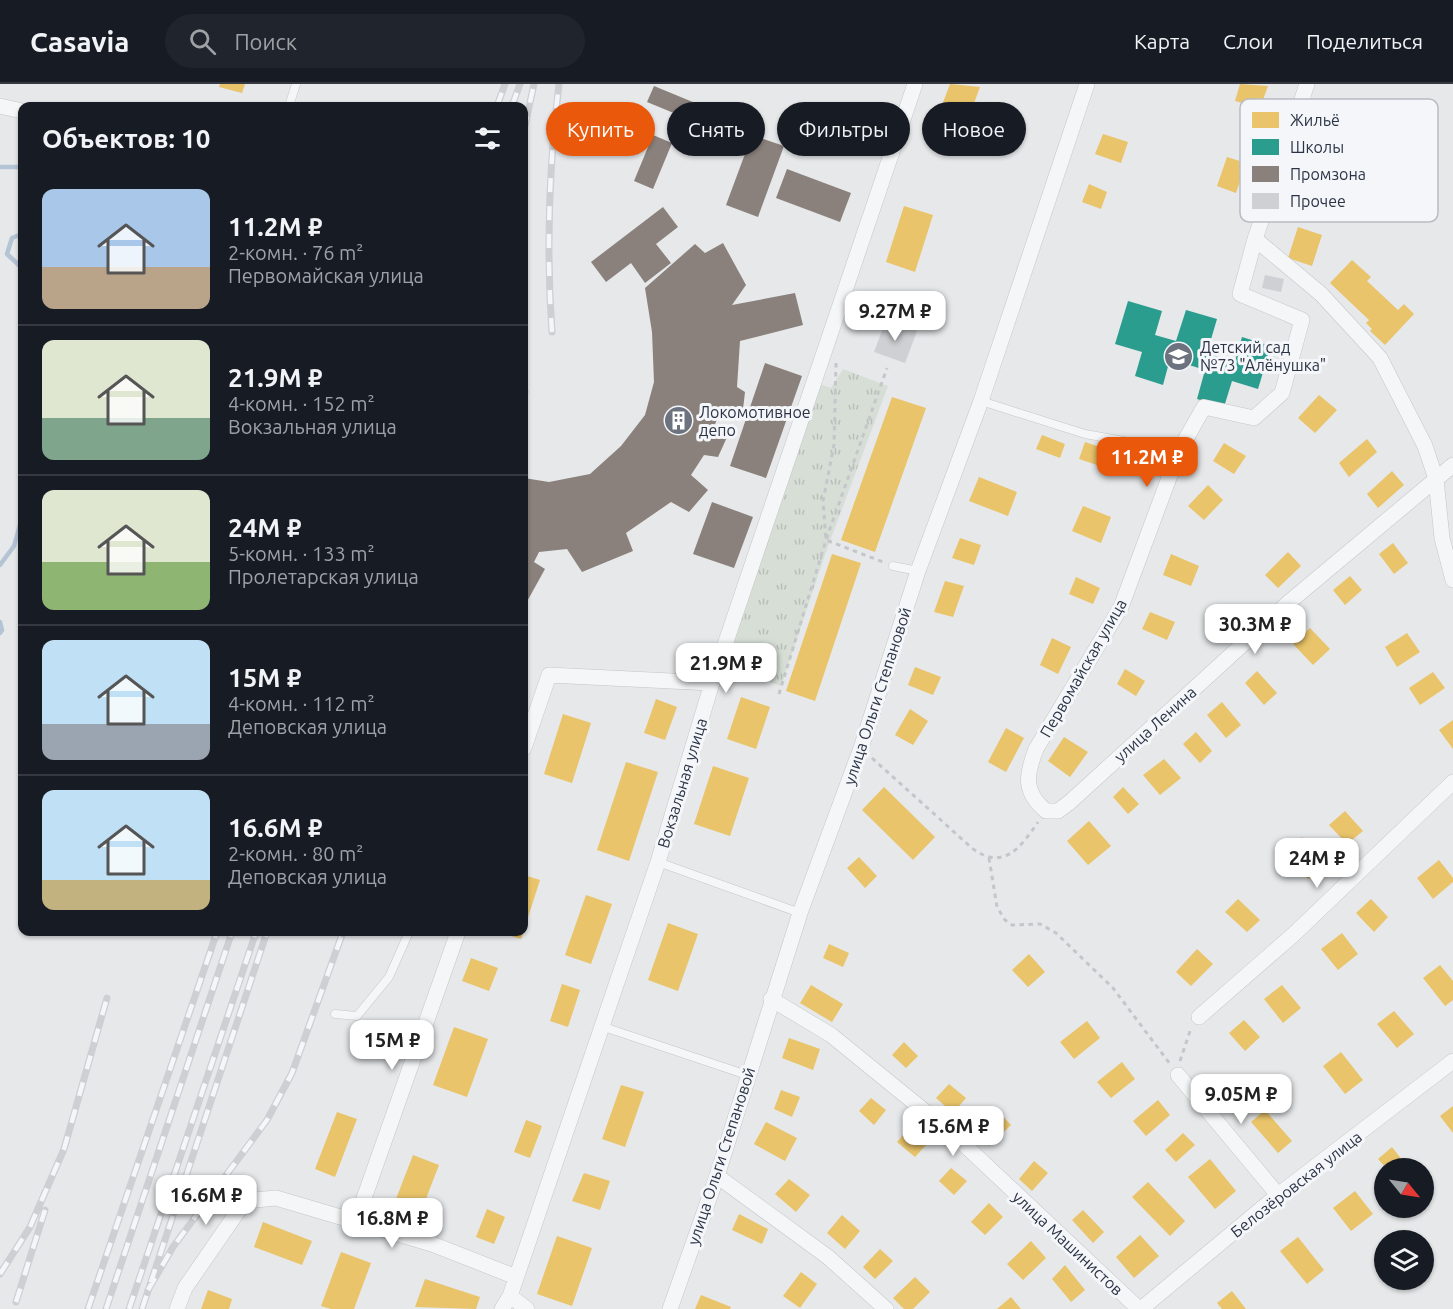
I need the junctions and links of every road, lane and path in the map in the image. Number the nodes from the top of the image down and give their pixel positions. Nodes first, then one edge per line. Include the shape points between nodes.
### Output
1 (296, 84) edge
2 (915, 84) edge
3 (1087, 84) edge
4 (1307, 84) edge
5 (1302, 99) edge
6 (291, 102) edge
7 (0, 106) edge
8 (18, 110) edge
9 (1261, 222) edge
10 (1255, 239) junction
11 (836, 360) dead end
12 (887, 368) dead end
13 (981, 401) junction
14 (1179, 451) junction
15 (1453, 465) edge
16 (1436, 479) junction
17 (826, 540) junction
18 (893, 566) joint
19 (918, 571) junction
20 (1453, 580) edge
21 (712, 683) junction
22 (779, 694) dead end
23 (528, 736) edge
24 (861, 748) junction
25 (1453, 782) edge
26 (1046, 811) junction
27 (988, 858) junction
28 (658, 862) junction
29 (800, 913) junction
30 (407, 936) edge
31 (457, 936) edge
32 (771, 999) junction
33 (335, 1014) dead end
34 (1199, 1017) joint
35 (602, 1026) junction
36 (1453, 1062) edge
37 (747, 1075) junction
38 (1178, 1075) junction
39 (717, 1176) junction
40 (1278, 1195) junction
41 (356, 1221) junction
42 (516, 1277) junction
43 (506, 1302) edge
44 (177, 1309) edge
45 (527, 1309) edge
46 (670, 1309) edge
47 (886, 1309) edge
48 (1140, 1309) edge

1 - 6 lane
2 - 21 street, Вокзальная улица
3 - 13 street, улица Ольги Степановой
4 - 5 street, Первомайская улица
7 - 8 street
9 - 10 street, Первомайская улица
10 - 14 street, Первомайская улица via 1240,294 1302,320 1282,393 1254,418 1204,407
10 - 16 street via 1321,294 1380,358 1425,446
11 - 17 path via 834,445 823,501
12 - 17 path
13 - 14 lane via 1085,434
13 - 19 street, улица Ольги Степановой
14 - 26 street, Первомайская улица via 1121,607 1036,749 1028,770 1027,787
15 - 16 street, улица Ленина
16 - 20 street via 1442,538
16 - 26 street, улица Ленина via 1288,603 1070,802 1058,811
17 - 18 path
17 - 22 path
18 - 19 lane
19 - 24 street, улица Ольги Степановой
21 - 23 street via 549,675
21 - 28 street, Вокзальная улица
24 - 27 path via 973,849
24 - 29 street, улица Ольги Степановой
25 - 34 street via 1293,935
26 - 27 path via 1015,850 1006,856
27 - 38 path via 998,907 1005,920 1012,926 1040,924 1056,933 1113,988
28 - 29 lane
28 - 35 street, Вокзальная улица
29 - 32 street, улица Ольги Степановой
30 - 33 lane via 389,976 357,1016
31 - 41 street
32 - 37 street, улица Ольги Степановой
32 - 48 street, улица Машинистов via 831,1035 954,1135
34 - 38 path via 1186,1039
35 - 37 lane
35 - 42 street, Вокзальная улица
36 - 40 street, Белозёровская улица
37 - 39 street, улица Ольги Степановой
38 - 40 street
39 - 46 street, улица Ольги Степановой
39 - 47 street via 828,1257
40 - 48 street, Белозёровская улица
41 - 42 street via 432,1244
41 - 44 street via 276,1198 245,1201 185,1288
42 - 43 street, Вокзальная улица
43 - 45 street

